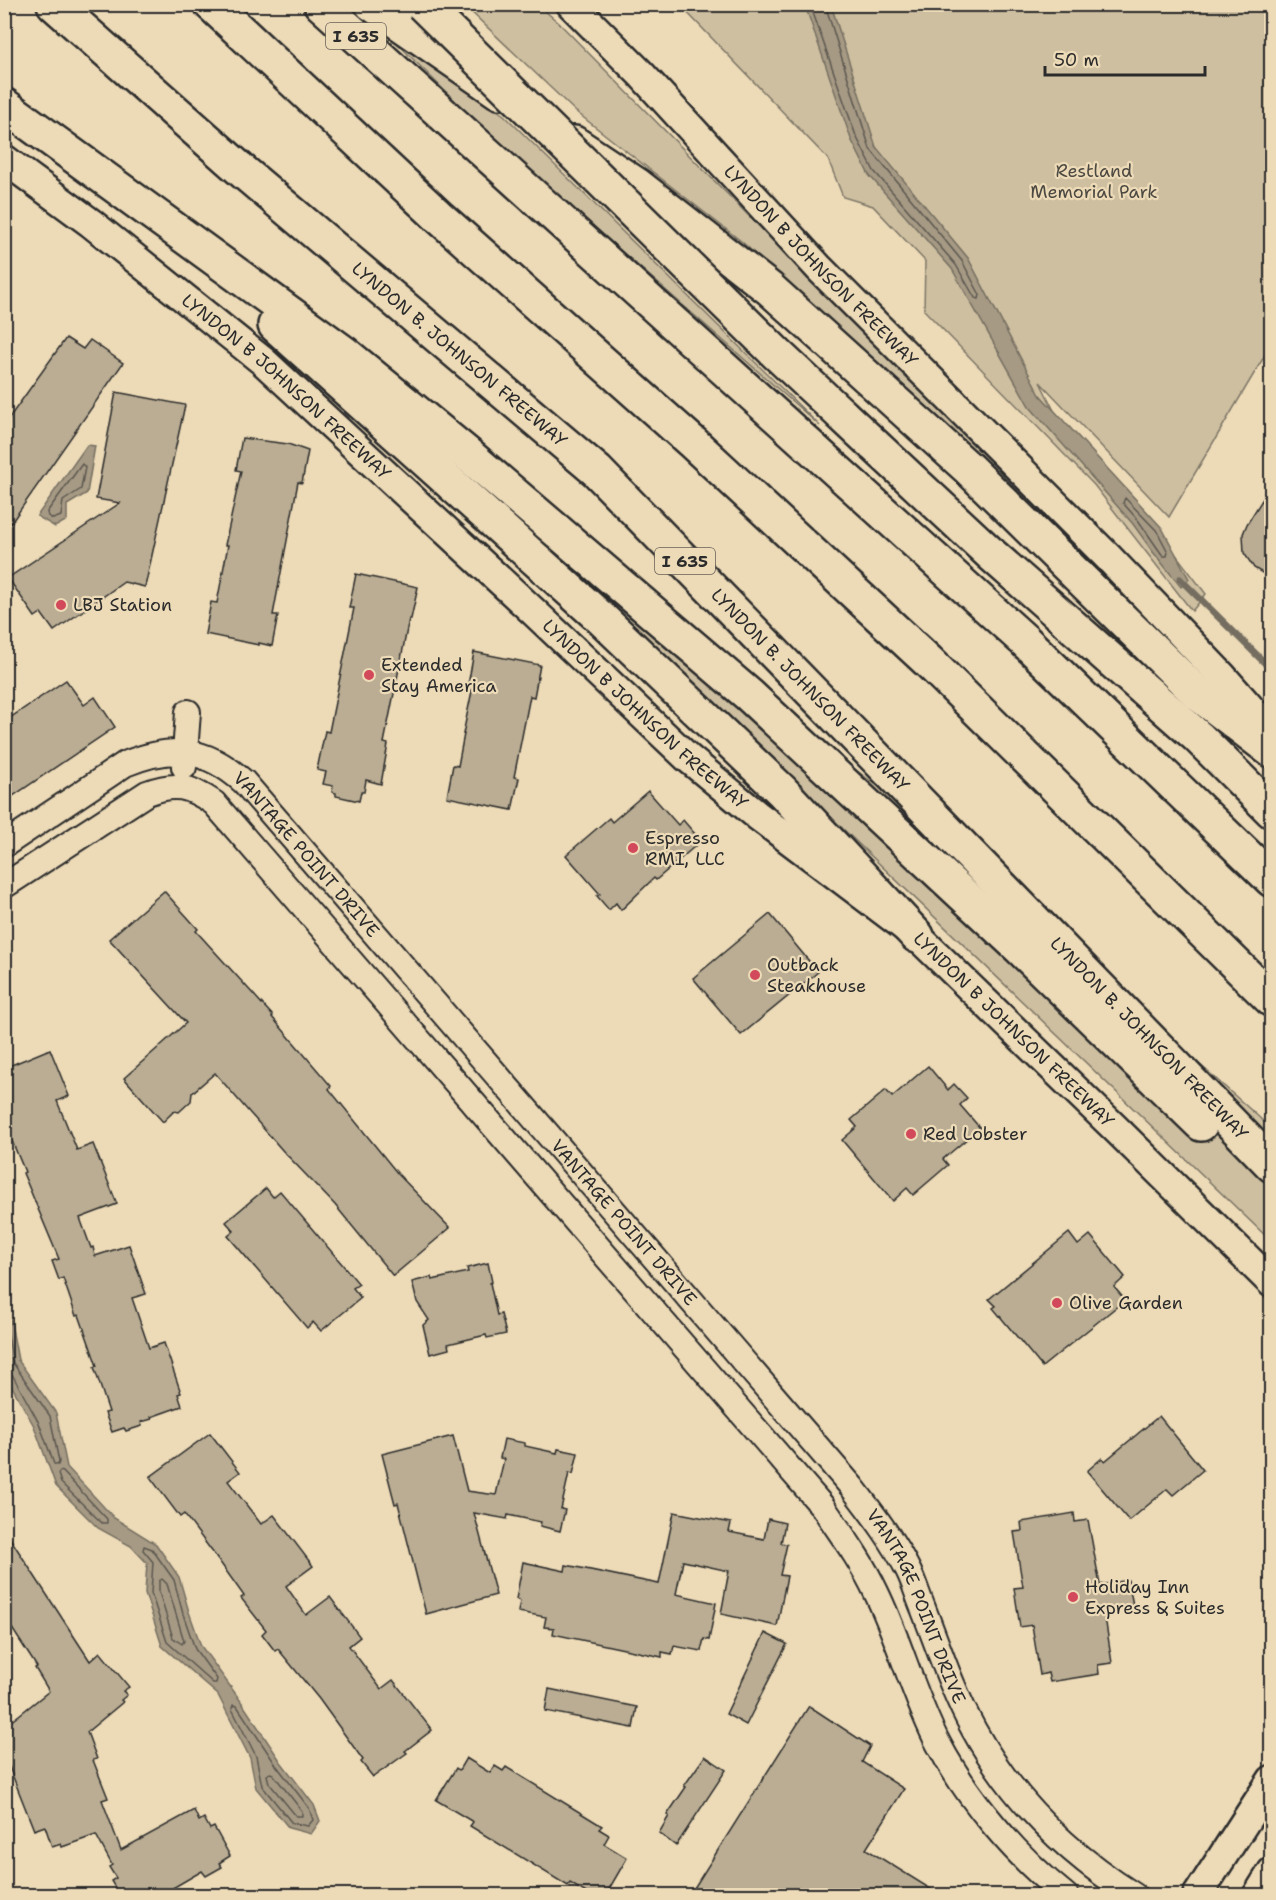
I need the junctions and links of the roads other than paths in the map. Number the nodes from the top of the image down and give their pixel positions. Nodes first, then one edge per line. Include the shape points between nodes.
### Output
1 (54, 4) edge
2 (85, 4) edge
3 (211, 4) edge
4 (321, 4) edge
5 (372, 4) edge
6 (422, 4) edge
7 (571, 4) edge
8 (4, 80) edge
9 (164, 101) junction
10 (4, 105) edge
11 (4, 159) edge
12 (188, 712) dead end
13 (1272, 733) edge
14 (1272, 751) edge
15 (185, 753) junction
16 (183, 786) junction
17 (1272, 811) edge
18 (4, 845) edge
19 (1272, 880) edge
20 (4, 885) edge
21 (917, 936) junction
22 (1272, 1000) edge
23 (519, 1101) junction
24 (492, 1124) junction
25 (1272, 1165) edge
26 (1272, 1192) edge
27 (1272, 1284) edge
28 (733, 1347) junction
29 (705, 1369) junction
30 (908, 1571) junction
31 (876, 1591) junction
32 (1272, 1780) edge
33 (1272, 1872) edge
34 (1066, 1896) edge
35 (1135, 1896) edge
36 (1197, 1896) edge
37 (1257, 1896) edge

1 - 9 highway, LYNDON B. JOHNSON FREEWAY / I 635
2 - 9 highway
3 - 22 highway via 438,216 912,645
4 - 19 highway, I 635 via 1025,641
5 - 14 highway via 637,185 770,289 968,468 1197,693
6 - 17 highway, bridge via 777,354 992,555 1198,737
7 - 13 main road, LYNDON B JOHNSON FREEWAY via 641,74 819,268 1108,557
8 - 21 highway via 603,620 782,791
9 - 25 highway, LYNDON B. JOHNSON FREEWAY / I 635 via 597,471
10 - 26 highway via 343,352 749,695
11 - 21 main road, LYNDON B JOHNSON FREEWAY via 91,223 264,362 688,758
12 - 15 street
15 - 16 street
15 - 18 street, VANTAGE POINT DRIVE via 163,752 125,764
15 - 23 street, VANTAGE POINT DRIVE via 227,766 244,782
16 - 20 street via 165,786 147,793
16 - 24 street, VANTAGE POINT DRIVE via 214,803
21 - 27 main road, LYNDON B JOHNSON FREEWAY
23 - 24 street
23 - 28 street, VANTAGE POINT DRIVE
24 - 29 street, VANTAGE POINT DRIVE
28 - 29 street
28 - 30 street, VANTAGE POINT DRIVE via 852,1486
29 - 31 street, VANTAGE POINT DRIVE via 823,1507
30 - 31 street
30 - 35 street, VANTAGE POINT DRIVE via 948,1676 995,1765 1020,1799 1072,1850
31 - 34 street, VANTAGE POINT DRIVE via 939,1744 997,1829
32 - 36 main road
33 - 37 main road

